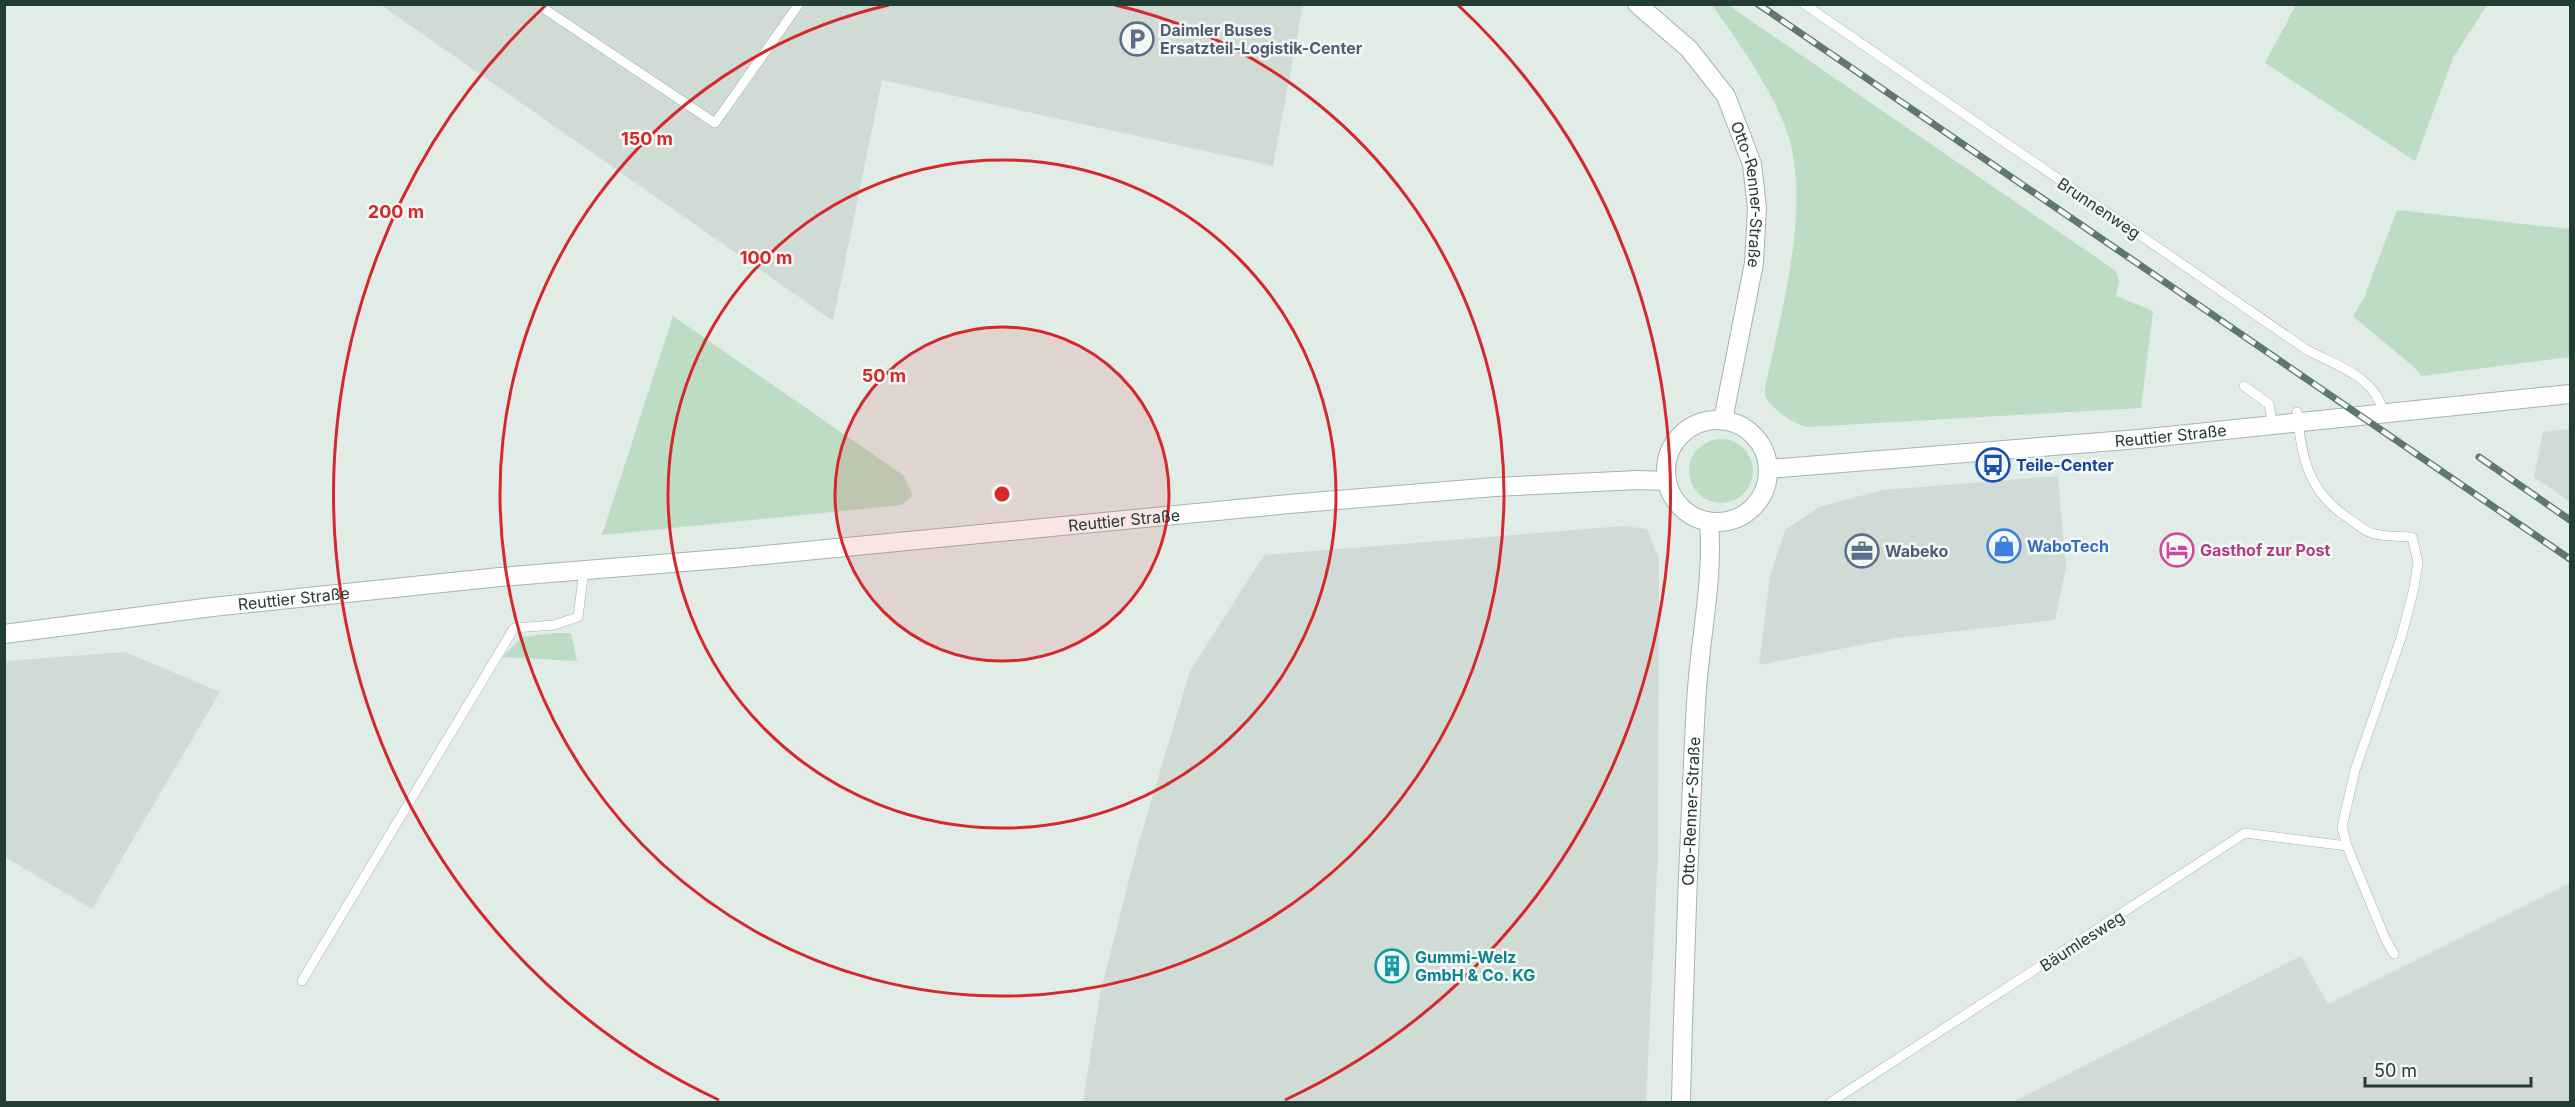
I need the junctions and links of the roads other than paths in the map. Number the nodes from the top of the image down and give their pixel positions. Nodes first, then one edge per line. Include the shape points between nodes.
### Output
1 (799, 4) edge
2 (1637, 4) edge
3 (1804, 4) edge
4 (546, 10) dead end
5 (2244, 386) dead end
6 (2571, 394) edge
7 (2384, 414) junction
8 (2297, 418) junction
9 (1723, 420) junction
10 (2273, 426) junction
11 (1768, 469) junction
12 (1667, 481) junction
13 (1709, 522) junction
14 (584, 570) junction
15 (4, 634) edge
16 (2347, 846) junction
17 (2394, 954) dead end
18 (302, 981) dead end
19 (1681, 1102) edge
20 (1831, 1102) edge

1 - 4 lane via 716,123
2 - 9 main road, Otto-Renner-Straße via 1689,49 1726,96 1752,164 1757,208 1754,263
3 - 7 lane, Brunnenweg via 2307,350 2361,379 2381,399
5 - 10 lane via 2269,404
6 - 7 main road, Reuttier Straße
7 - 8 main road, Reuttier Straße
8 - 10 main road, Reuttier Straße
8 - 16 lane via 2311,482 2318,492 2342,515 2372,534 2412,537 2418,562 2401,638 2355,770 2342,827
9 - 11 main road via 1743,427 1758,440
9 - 12 main road via 1696,424 1684,432 1669,454
10 - 11 main road, Reuttier Straße
11 - 13 main road via 1762,494 1746,513
12 - 13 main road via 1682,508
12 - 14 main road, Reuttier Straße via 1483,488
13 - 19 main road, Otto-Renner-Straße via 1711,549 1698,663 1687,868
14 - 15 main road, Reuttier Straße via 212,607
14 - 18 lane via 578,617 554,625 514,628
16 - 17 lane
16 - 20 lane, Bäumlesweg via 2245,833

